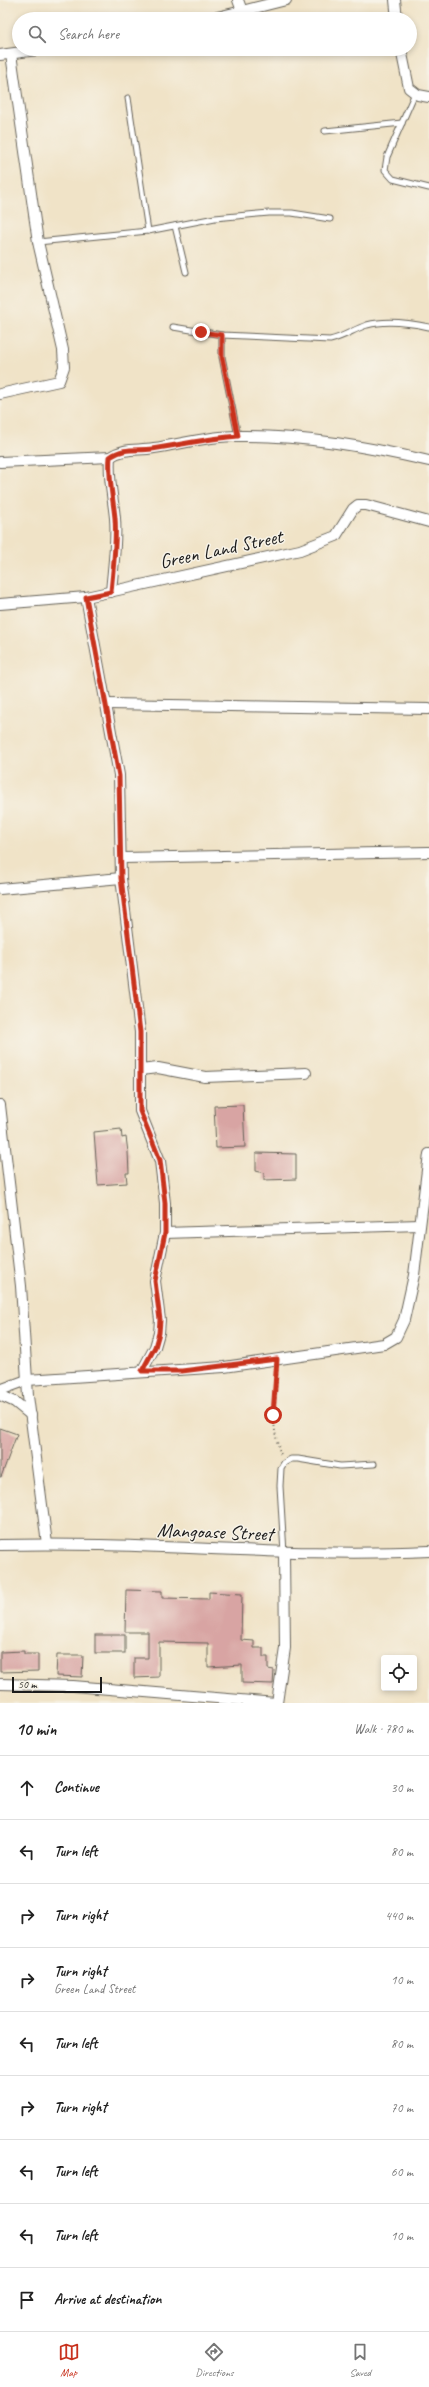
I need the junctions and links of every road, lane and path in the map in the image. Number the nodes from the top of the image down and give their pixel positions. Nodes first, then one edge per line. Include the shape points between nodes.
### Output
1 (238, 0) edge
2 (286, 0) edge
3 (395, 0) edge
4 (242, 11) junction
5 (238, 12) edge
6 (396, 12) edge
7 (11, 54) joint
8 (0, 55) edge
9 (402, 56) edge
10 (415, 93) junction
11 (429, 96) edge
12 (128, 98) dead end
13 (402, 123) junction
14 (325, 131) dead end
15 (429, 188) edge
16 (330, 219) dead end
17 (175, 226) junction
18 (148, 231) junction
19 (38, 242) junction
20 (186, 272) dead end
21 (173, 327) dead end
22 (429, 327) edge
23 (222, 335) junction
24 (0, 394) edge
25 (238, 436) junction
26 (110, 457) junction
27 (429, 461) edge
28 (0, 462) edge
29 (429, 522) edge
30 (111, 592) junction
31 (86, 597) junction
32 (0, 604) edge
33 (108, 704) junction
34 (429, 709) edge
35 (429, 852) edge
36 (123, 858) junction
37 (121, 878) junction
38 (0, 889) edge
39 (140, 1070) junction
40 (306, 1073) dead end
41 (0, 1110) edge
42 (429, 1154) edge
43 (420, 1225) junction
44 (165, 1233) junction
45 (277, 1359) junction
46 (142, 1371) junction
47 (28, 1380) junction
48 (0, 1390) edge
49 (0, 1395) edge
50 (31, 1415) junction
51 (284, 1463) junction
52 (374, 1464) dead end
53 (47, 1544) junction
54 (0, 1545) edge
55 (429, 1551) edge
56 (284, 1553) junction
57 (0, 1684) edge
58 (276, 1703) edge

1 - 4 street
2 - 4 street
3 - 6 street
4 - 5 street
7 - 8 street
7 - 19 street
9 - 10 street via 409,88
10 - 11 street
10 - 13 lane
12 - 18 lane
13 - 14 lane
13 - 15 lane via 387,157 387,173 400,182
16 - 17 lane via 292,213 269,214 215,218
17 - 18 lane
17 - 20 lane
18 - 19 lane
19 - 24 street via 63,350 64,367 59,381
21 - 23 lane
22 - 23 lane via 402,323 374,324 330,340
23 - 25 lane via 222,357
25 - 26 street via 151,449 129,449 119,451
25 - 27 street via 366,446
26 - 28 street
26 - 30 street via 109,471 115,519
29 - 30 street, Green Land Street via 358,505 340,532 331,540 300,550
30 - 31 street, Green Land Street
31 - 32 street, Green Land Street
31 - 33 street
33 - 34 street
33 - 36 street via 119,776
35 - 36 street
36 - 37 street
37 - 38 street
37 - 39 street via 139,1024
39 - 40 street via 158,1068 205,1077
39 - 44 street via 140,1111 160,1160 165,1203
41 - 47 street via 21,1286
42 - 43 street
43 - 44 street
43 - 45 street via 414,1275 404,1320 396,1337 384,1344
44 - 46 street via 155,1281 159,1333 155,1347
45 - 46 street via 182,1371
45 - 51 path via 273,1415 275,1435
46 - 47 street
47 - 48 street
47 - 50 street
49 - 50 street via 15,1402
50 - 53 street
51 - 52 lane via 298,1459 340,1466
51 - 56 lane via 281,1468 280,1486
53 - 54 street, Mangoase Street
53 - 56 street, Mangoase Street
55 - 56 street, Mangoase Street
56 - 58 street via 285,1648
57 - 58 street via 81,1687

